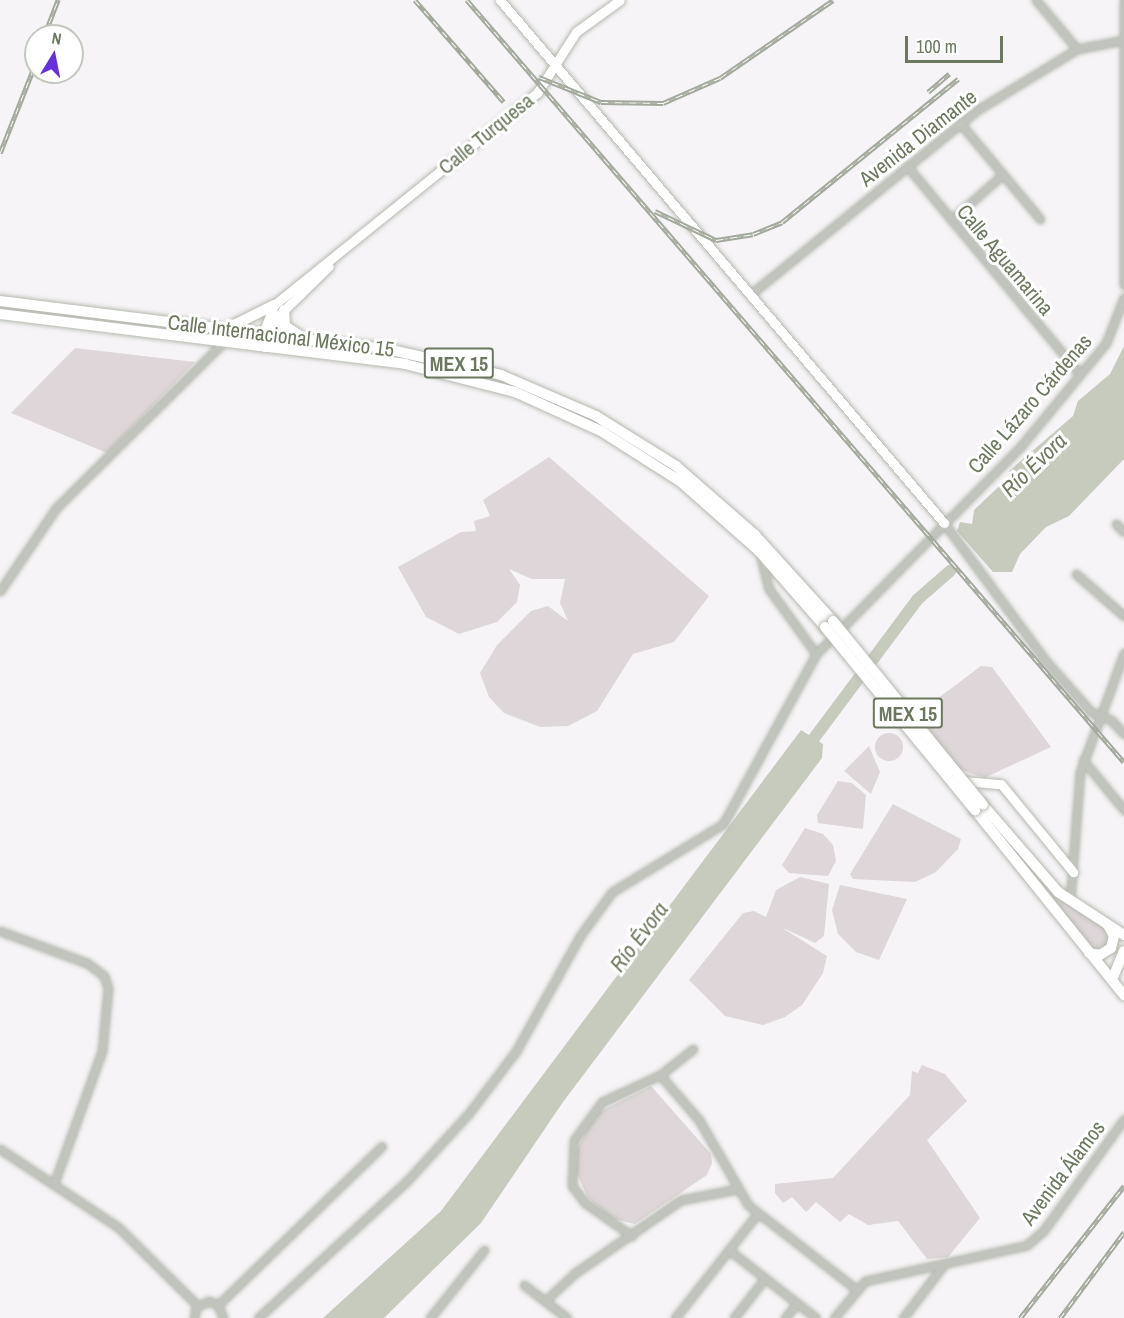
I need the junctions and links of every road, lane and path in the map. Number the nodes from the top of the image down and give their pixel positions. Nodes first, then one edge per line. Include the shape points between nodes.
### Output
1 (500, 0) edge
2 (620, 0) edge
3 (1036, 0) edge
4 (1124, 0) edge
5 (1123, 40) edge
6 (1077, 49) junction
7 (557, 68) junction
8 (1122, 92) edge
9 (960, 123) junction
10 (907, 166) junction
11 (1003, 174) junction
12 (1040, 219) dead end
13 (951, 220) junction
14 (1124, 285) edge
15 (751, 294) junction
16 (1124, 297) edge
17 (0, 301) edge
18 (279, 307) junction
19 (1123, 311) edge
20 (0, 315) edge
21 (225, 328) junction
22 (263, 333) junction
23 (311, 339) junction
24 (224, 342) junction
25 (261, 347) junction
26 (1079, 373) junction
27 (944, 523) junction
28 (1116, 524) dead end
29 (1124, 532) edge
30 (759, 551) junction
31 (1076, 574) dead end
32 (0, 591) edge
33 (1124, 616) edge
34 (829, 624) junction
35 (1124, 653) edge
36 (816, 654) junction
37 (1101, 716) junction
38 (1124, 734) edge
39 (1083, 760) junction
40 (963, 781) junction
41 (979, 808) junction
42 (1124, 810) edge
43 (1073, 872) junction
44 (1070, 901) junction
45 (1108, 925) junction
46 (0, 931) edge
47 (1124, 935) edge
48 (1124, 951) edge
49 (1089, 953) junction
50 (1112, 980) junction
51 (1124, 995) edge
52 (693, 1048) dead end
53 (660, 1075) junction
54 (1124, 1119) edge
55 (382, 1146) dead end
56 (0, 1149) edge
57 (55, 1181) junction
58 (737, 1189) junction
59 (757, 1214) junction
60 (632, 1236) junction
61 (484, 1250) dead end
62 (729, 1250) junction
63 (945, 1263) junction
64 (765, 1278) junction
65 (524, 1285) dead end
66 (856, 1289) junction
67 (545, 1301) junction
68 (797, 1303) junction
69 (218, 1305) junction
70 (198, 1306) junction
71 (194, 1318) edge
72 (223, 1318) edge
73 (258, 1318) edge
74 (430, 1318) edge
75 (567, 1318) edge
76 (675, 1318) edge
77 (734, 1318) edge
78 (785, 1318) edge
79 (816, 1318) edge
80 (834, 1318) edge
81 (903, 1318) edge

1 - 7 street
2 - 7 street, Calle Turquesa via 576,32
3 - 6 street
4 - 5 street
5 - 6 street, Avenida Diamante
5 - 8 street
6 - 9 street, Avenida Diamante
7 - 15 street
7 - 18 street, Calle Turquesa via 537,93
8 - 14 street
9 - 10 street, Avenida Diamante
9 - 11 street
10 - 13 street, Calle Aguamarina
10 - 15 street, Avenida Diamante
11 - 12 street
11 - 13 street
13 - 26 street, Calle Aguamarina
15 - 27 street
16 - 19 street, Calle Lázaro Cárdenas
17 - 21 main road, Calle Internacional México 15 / MEX 15
18 - 21 main road
18 - 22 street, Calle Turquesa
18 - 23 main road via 289,331
19 - 26 street, Calle Lázaro Cárdenas via 1106,343
20 - 24 main road, Calle Internacional México 15 / MEX 15
21 - 22 main road, Calle Internacional México 15 / MEX 15
22 - 23 main road, Calle Internacional México 15 / MEX 15
22 - 25 street, Calle Turquesa
23 - 34 main road, Calle Internacional México 15 / MEX 15 via 481,369 605,420 660,455 726,508
24 - 25 main road, Calle Internacional México 15 / MEX 15
24 - 32 street via 56,508
25 - 30 main road, Calle Internacional México 15 / MEX 15 via 444,371 545,404 658,466
26 - 27 street, Calle Lázaro Cárdenas via 1021,446
27 - 36 street, Calle Lázaro Cárdenas
27 - 37 street via 1045,660 1091,712
28 - 29 street
30 - 34 main road, Calle Internacional México 15 / MEX 15
30 - 36 street via 769,589
31 - 33 street
34 - 40 main road, MEX 15, bridge
34 - 41 main road, MEX 15, bridge
35 - 37 street
36 - 73 street, Calle Lázaro Cárdenas via 723,824 612,892 580,936 516,1051 469,1113 406,1182
37 - 38 street
37 - 39 street
39 - 42 street
39 - 43 street
40 - 41 main road, MEX 15, bridge
40 - 43 street via 1001,784
41 - 44 main road, MEX 15
41 - 49 main road, MEX 15
43 - 44 street
44 - 45 main road, MEX 15
45 - 47 main road, MEX 15
45 - 49 main road via 1111,948 1100,955
46 - 57 street via 87,963 104,976 108,988 102,1051
48 - 50 main road
49 - 50 main road, MEX 15
50 - 51 main road, MEX 15
52 - 53 street
53 - 58 street via 699,1120
53 - 60 street via 594,1109 570,1152 570,1179 577,1194
54 - 63 street, Avenida Álamos via 1044,1230 1027,1245
55 - 69 street
56 - 57 street
57 - 70 street via 118,1227
58 - 59 street
58 - 60 street via 687,1197
59 - 62 street
59 - 66 street
60 - 67 street via 574,1273
61 - 74 street
62 - 64 street
62 - 76 street
63 - 66 street via 865,1281
63 - 81 street
64 - 68 street
64 - 77 street
65 - 67 street
66 - 80 street
67 - 75 street
68 - 78 street
68 - 79 street
69 - 70 street via 209,1301
69 - 72 street
70 - 71 street

